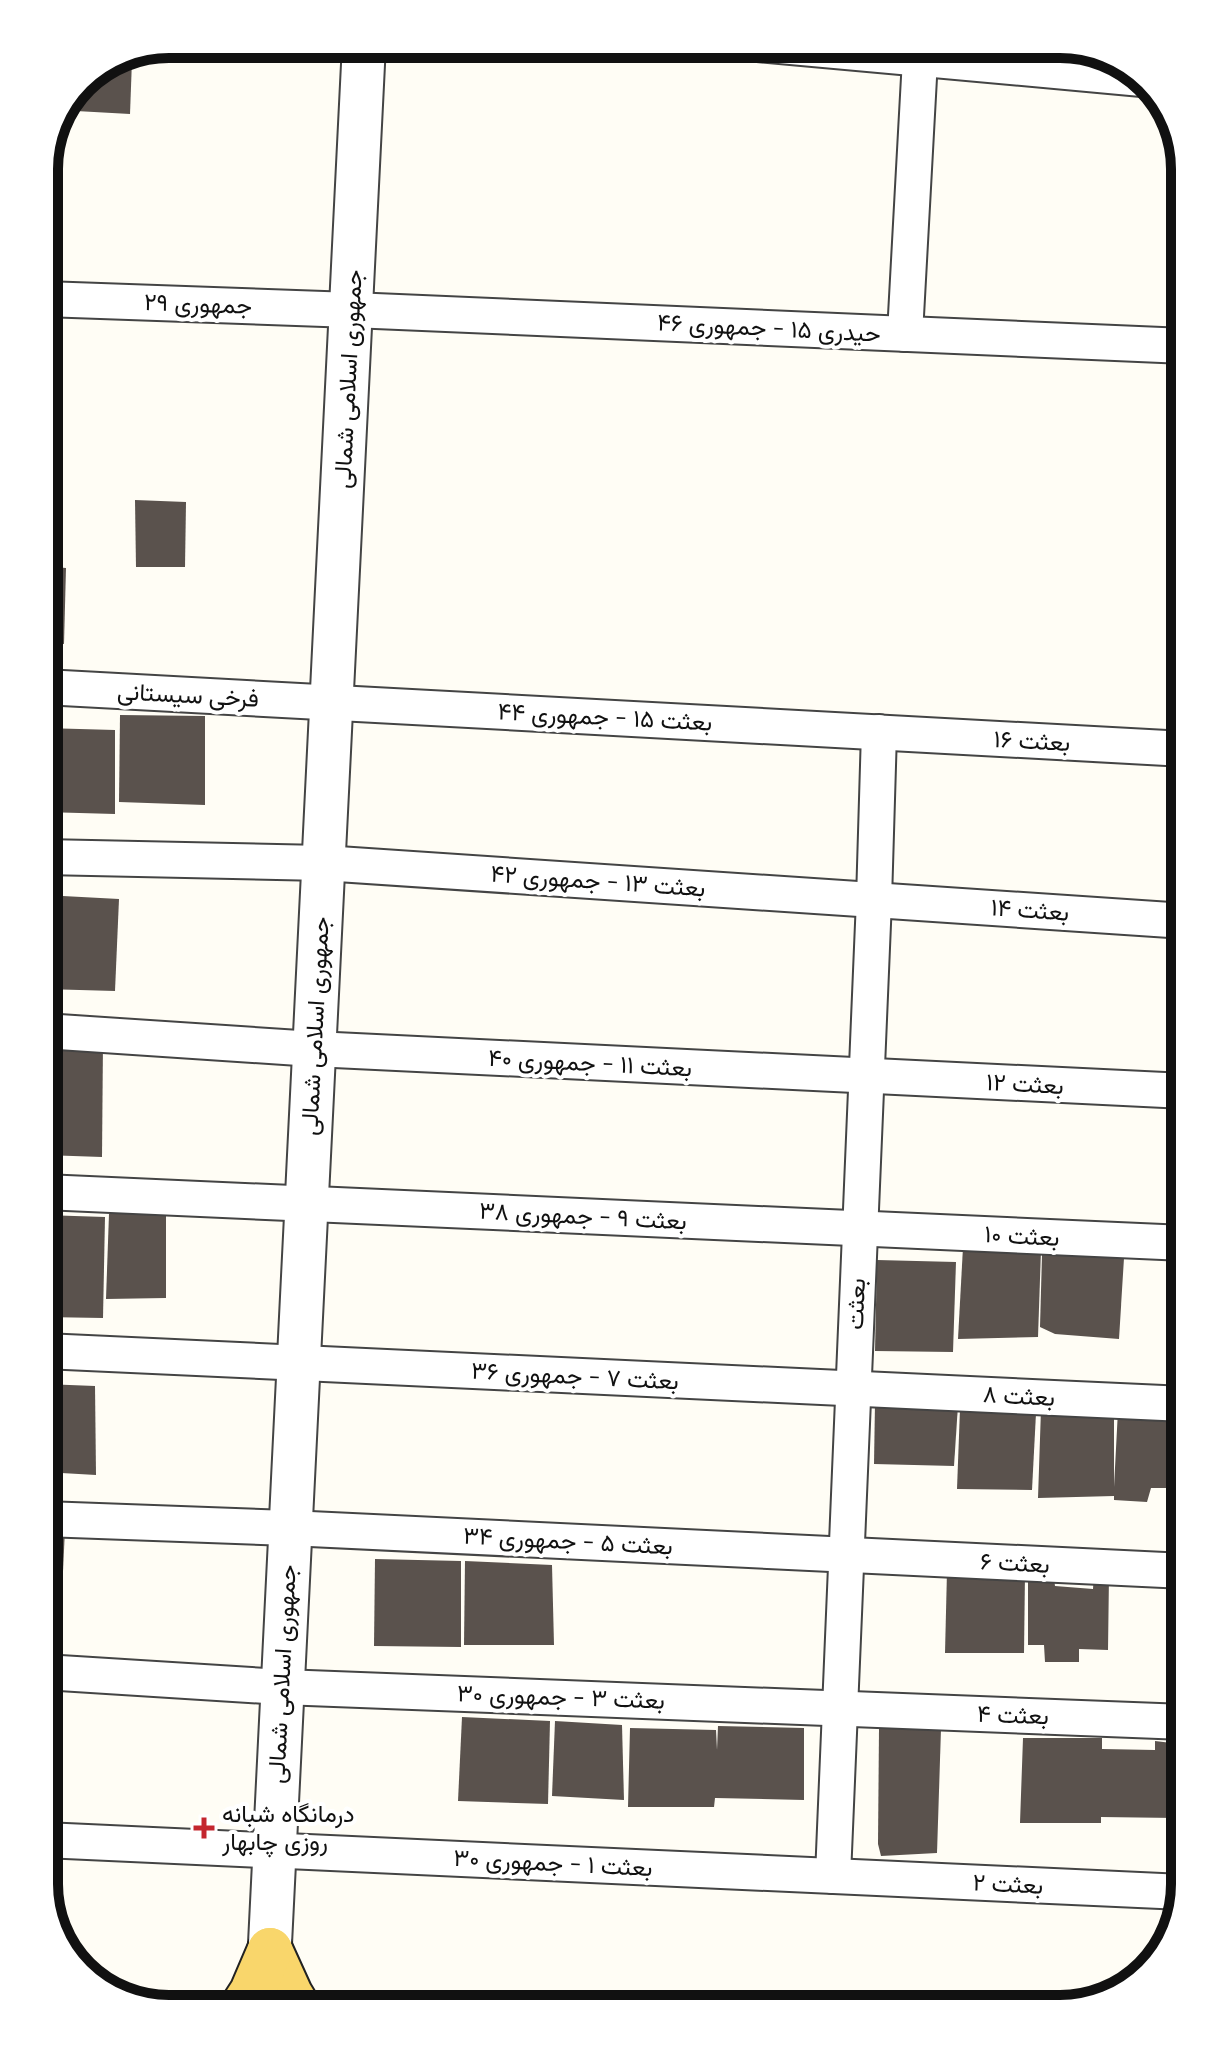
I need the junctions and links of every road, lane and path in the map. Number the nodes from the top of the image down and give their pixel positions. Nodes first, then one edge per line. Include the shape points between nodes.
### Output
1 (363, 58) edge
2 (909, 58) edge
3 (920, 59) junction
4 (1122, 77) edge
5 (58, 300) edge
6 (352, 310) junction
7 (905, 334) junction
8 (1171, 345) edge
9 (58, 688) edge
10 (332, 703) junction
11 (879, 732) junction
12 (1171, 748) edge
13 (58, 857) edge
14 (323, 863) junction
15 (874, 900) junction
16 (1171, 920) edge
17 (58, 1032) edge
18 (314, 1049) junction
19 (865, 1076) junction
20 (1171, 1090) edge
21 (58, 1193) edge
22 (306, 1204) junction
23 (859, 1229) junction
24 (1171, 1242) edge
25 (58, 1352) edge
26 (298, 1363) junction
27 (852, 1388) junction
28 (1171, 1403) edge
29 (58, 1520) edge
30 (289, 1528) junction
31 (846, 1555) junction
32 (1171, 1570) edge
33 (58, 1673) edge
34 (282, 1687) junction
35 (840, 1708) junction
36 (1171, 1721) edge
37 (58, 1841) edge
38 (273, 1850) junction
39 (833, 1876) junction
40 (1170, 1891) edge
41 (270, 1950) junction
42 (250, 1995) edge
43 (267, 1995) edge
44 (291, 1995) edge

1 - 6 street, جمهوری اسلامی شمالی
2 - 3 street
3 - 4 street
3 - 7 street
5 - 6 street, جمهوری ۲۹
6 - 7 street, حیدری ۱۵ - جمهوری ۴۶
6 - 10 street, جمهوری اسلامی شمالی
7 - 8 street, حیدری ۱۵ - جمهوری ۴۶
9 - 10 street, فرخی سیستانی
10 - 11 street, بعثت ۱۵ - جمهوری ۴۴
10 - 14 street, جمهوری اسلامی شمالی
11 - 12 street, بعثت ۱۶
11 - 15 street, بعثت
13 - 14 street, بعثت ۱۳ - جمهوری ۴۲
14 - 15 street, بعثت ۱۳ - جمهوری ۴۲
14 - 18 street, جمهوری اسلامی شمالی
15 - 16 street, بعثت ۱۴
15 - 19 street, بعثت
17 - 18 street, بعثت ۱۱ - جمهوری ۴۰
18 - 19 street, بعثت ۱۱ - جمهوری ۴۰
18 - 22 street, جمهوری اسلامی شمالی
19 - 20 street, بعثت ۱۲
19 - 23 street, بعثت
21 - 22 street, بعثت ۹ - جمهوری ۳۸
22 - 23 street, بعثت ۹ - جمهوری ۳۸
22 - 26 street, جمهوری اسلامی شمالی
23 - 24 street, بعثت ۱۰
23 - 27 street, بعثت
25 - 26 street, بعثت ۷ - جمهوری ۳۶
26 - 27 street, بعثت ۷ - جمهوری ۳۶
26 - 30 street, جمهوری اسلامی شمالی
27 - 28 street, بعثت ۸
27 - 31 street, بعثت
29 - 30 street, بعثت ۵ - جمهوری ۳۴
30 - 31 street, بعثت ۵ - جمهوری ۳۴
30 - 34 street, جمهوری اسلامی شمالی
31 - 32 street, بعثت ۶
31 - 35 street, بعثت
33 - 34 street, بعثت ۳ - جمهوری ۳۰
34 - 35 street, بعثت ۳ - جمهوری ۳۰
34 - 38 street, جمهوری اسلامی شمالی
35 - 36 street, بعثت ۴
35 - 39 street, بعثت
37 - 38 street, بعثت ۱ - جمهوری ۳۰
38 - 39 street, بعثت ۱ - جمهوری ۳۰
38 - 41 street, جمهوری اسلامی شمالی
39 - 40 street, بعثت ۲
41 - 42 main road
41 - 43 street, جمهوری اسلامی شمالی
41 - 44 main road

